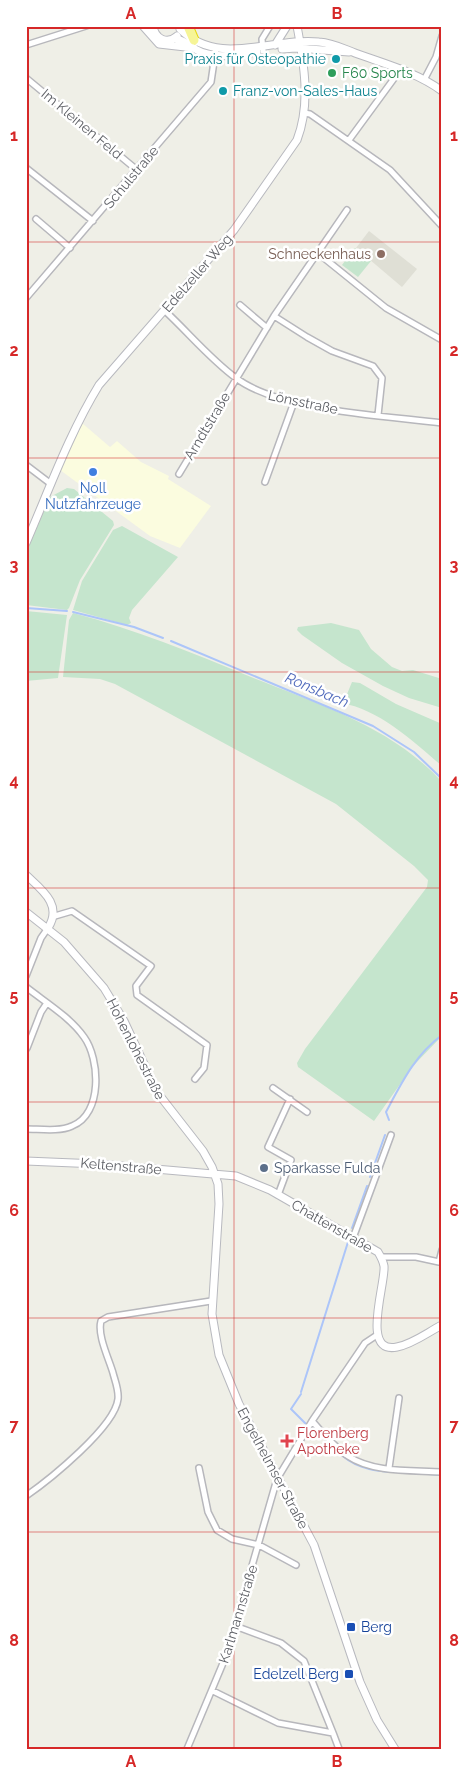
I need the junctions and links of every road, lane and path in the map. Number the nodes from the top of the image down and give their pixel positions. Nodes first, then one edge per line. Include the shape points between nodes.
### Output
1 (86, 26) edge
2 (143, 26) edge
3 (270, 26) edge
4 (287, 26) edge
5 (297, 26) edge
6 (153, 27) edge
7 (183, 27) edge
8 (442, 36) edge
9 (174, 38) junction
10 (195, 44) junction
11 (275, 45) junction
12 (300, 45) junction
13 (26, 46) edge
14 (263, 49) junction
15 (215, 51) junction
16 (401, 69) junction
17 (26, 78) edge
18 (424, 80) junction
19 (442, 91) edge
20 (304, 113) junction
21 (349, 140) junction
22 (26, 168) edge
23 (137, 170) junction
24 (347, 210) dead end
25 (36, 219) dead end
26 (93, 221) junction
27 (442, 226) edge
28 (70, 248) junction
29 (319, 254) junction
30 (26, 298) edge
31 (240, 305) dead end
32 (164, 310) junction
33 (274, 316) junction
34 (267, 328) junction
35 (442, 340) edge
36 (236, 378) junction
37 (294, 402) junction
38 (378, 415) junction
39 (442, 423) edge
40 (26, 466) edge
41 (179, 474) dead end
42 (265, 482) dead end
43 (51, 484) junction
44 (26, 543) edge
45 (26, 875) edge
46 (26, 912) edge
47 (55, 916) junction
48 (48, 928) junction
49 (26, 976) edge
50 (26, 987) edge
51 (47, 1004) junction
52 (27, 1048) edge
53 (194, 1079) dead end
54 (274, 1088) dead end
55 (290, 1100) junction
56 (307, 1112) dead end
57 (26, 1129) edge
58 (391, 1135) dead end
59 (26, 1162) edge
60 (215, 1174) junction
61 (278, 1195) junction
62 (353, 1238) junction
63 (442, 1250) edge
64 (381, 1257) junction
65 (440, 1264) edge
66 (211, 1301) junction
67 (442, 1325) edge
68 (377, 1334) junction
69 (399, 1398) dead end
70 (312, 1421) junction
71 (199, 1468) dead end
72 (389, 1468) junction
73 (442, 1472) edge
74 (278, 1476) junction
75 (26, 1496) edge
76 (259, 1545) junction
77 (296, 1565) dead end
78 (235, 1626) junction
79 (213, 1691) junction
80 (333, 1733) junction
81 (187, 1749) edge
82 (339, 1749) edge
83 (395, 1749) edge

1 - 13 street
2 - 10 main road via 159,44
3 - 14 street via 262,39
4 - 11 main road
5 - 12 main road, Edelzeller Weg
6 - 9 main road via 160,39
7 - 9 main road
7 - 10 highway
8 - 18 street
9 - 10 main road
10 - 15 main road
11 - 12 main road
11 - 14 main road
12 - 14 main road
12 - 16 main road via 333,44
12 - 20 main road, Edelzeller Weg
14 - 15 main road
15 - 23 street, Schulstraße via 211,82
16 - 18 main road
16 - 21 street
17 - 23 street, Im Kleinen Feld
18 - 19 main road
20 - 21 street
20 - 32 main road, Edelzeller Weg via 296,140 234,230
21 - 27 street via 390,170
22 - 26 street
23 - 26 street, Schulstraße
24 - 29 street, Arndtstraße
25 - 28 street
26 - 28 street, Schulstraße
28 - 30 street, Schulstraße
29 - 33 street, Arndtstraße
29 - 35 street via 386,308
31 - 34 street
32 - 36 street, Lönsstraße
32 - 43 main road, Edelzeller Weg via 99,385
33 - 34 street, Arndtstraße
33 - 38 street via 315,342 373,366 382,378
34 - 36 street, Arndtstraße
36 - 37 street, Lönsstraße via 261,393
36 - 41 street, Arndtstraße
37 - 38 street, Lönsstraße
37 - 42 street
38 - 39 street, Lönsstraße
40 - 43 street
43 - 44 main road, Edelzeller Weg
45 - 47 main road via 51,902
46 - 48 main road, Hohenlohestraße
47 - 48 main road
47 - 53 street via 72,911 151,966 136,986 137,995 207,1045 204,1068
48 - 49 street
48 - 60 main road, Hohenlohestraße via 79,957 104,988 124,1021 157,1092 204,1151
50 - 51 street
51 - 52 street
51 - 57 street via 76,1028 89,1044 95,1062 96,1089 87,1112 73,1126
54 - 55 street
55 - 56 street
55 - 61 street via 268,1147 291,1160
58 - 62 street
59 - 60 main road, Keltenstraße via 98,1164
60 - 61 main road, Chattenstraße via 252,1181
60 - 66 main road, Engelhelmser Straße via 219,1204
61 - 62 main road, Chattenstraße
62 - 64 main road, Chattenstraße via 374,1249
63 - 65 street
64 - 65 street via 416,1257
64 - 68 main road, Chattenstraße via 384,1272
66 - 74 main road, Engelhelmser Straße via 215,1341 223,1368
66 - 75 street via 108,1317 102,1321 102,1333 118,1392 116,1407 99,1431 63,1467
67 - 68 main road via 395,1348 382,1344
68 - 70 street via 365,1342
69 - 72 street
70 - 72 street via 354,1460
70 - 74 street
71 - 76 street via 208,1512 217,1530 232,1539
72 - 73 street
74 - 76 street, Karlmannstraße
74 - 83 main road, Engelhelmser Straße via 314,1545 360,1682
76 - 77 street
76 - 78 street, Karlmannstraße
78 - 79 street, Karlmannstraße
78 - 80 street via 281,1643 304,1661
79 - 80 street via 278,1723
79 - 81 street, Karlmannstraße
80 - 82 street

